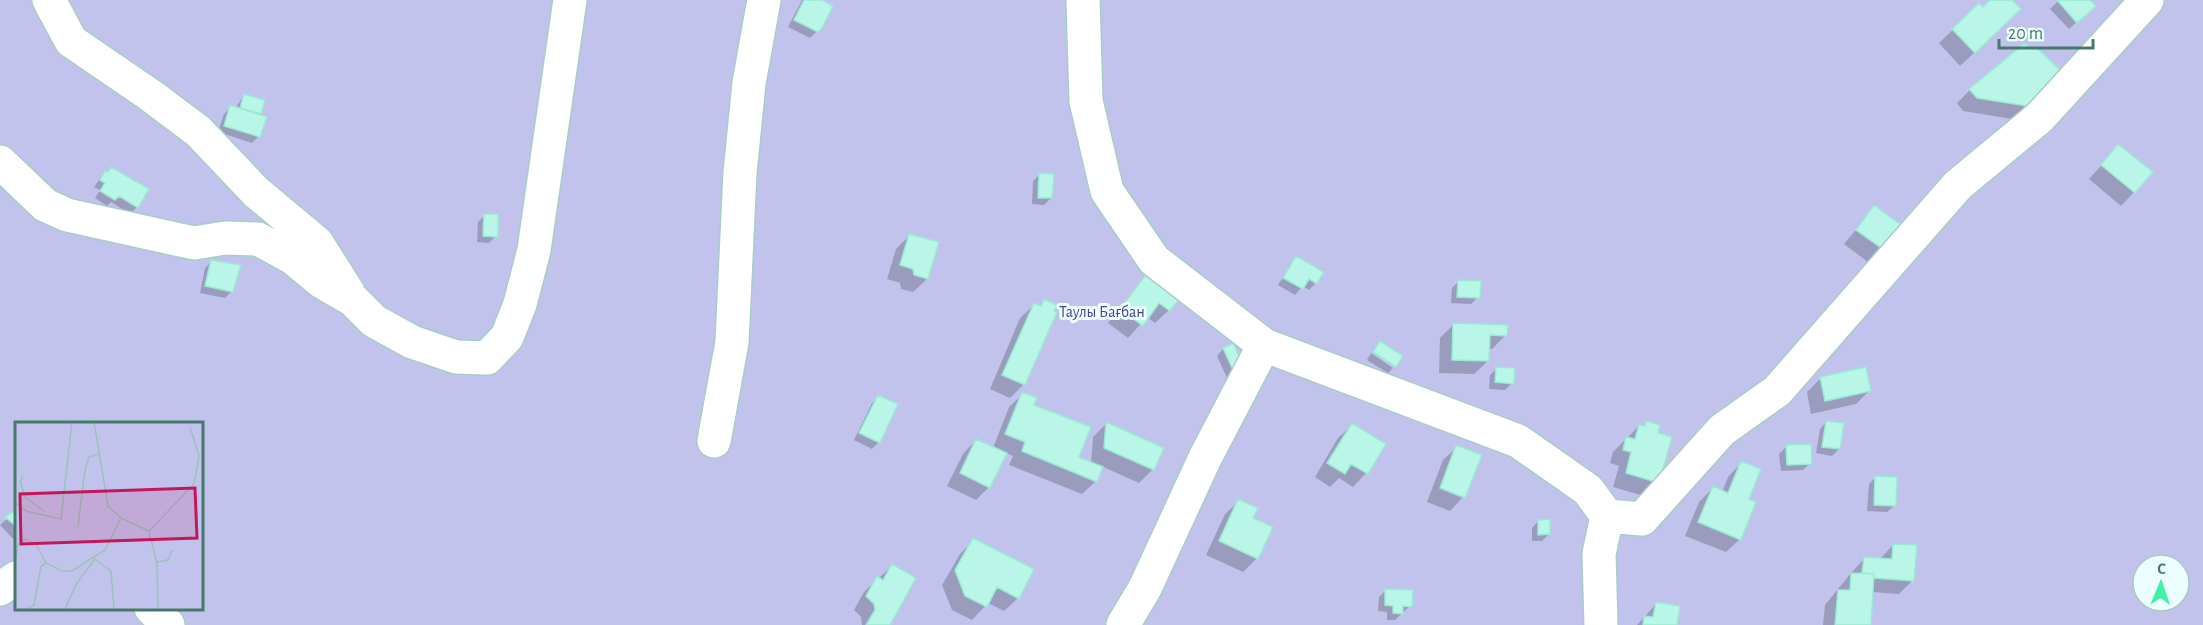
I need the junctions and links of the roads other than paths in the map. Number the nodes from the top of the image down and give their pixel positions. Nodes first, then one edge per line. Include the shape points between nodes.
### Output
1 (49, 0) edge
2 (570, 0) edge
3 (764, 0) edge
4 (1083, 0) edge
5 (2147, 0) edge
6 (0, 162) edge
7 (353, 300) junction
8 (1264, 345) junction
9 (714, 441) dead end
10 (1607, 516) junction
11 (15, 579) edge
12 (0, 589) edge
13 (152, 610) edge
14 (168, 625) edge
15 (1123, 625) edge
16 (1601, 625) edge

1 - 7 street via 71,41 198,131 256,192 317,243
2 - 7 street via 534,250 507,337 487,358 456,357 412,342 374,321
3 - 9 street via 749,83 740,173 732,342
4 - 8 street via 1086,101 1107,191 1154,260
5 - 10 street via 2039,118 1958,184 1777,391 1722,430 1642,519
6 - 7 street via 45,205 66,215 194,243 225,238 258,239
8 - 10 street via 1518,441 1588,490
8 - 15 street via 1205,458 1145,588
10 - 16 street via 1599,554
11 - 12 street
13 - 14 street

